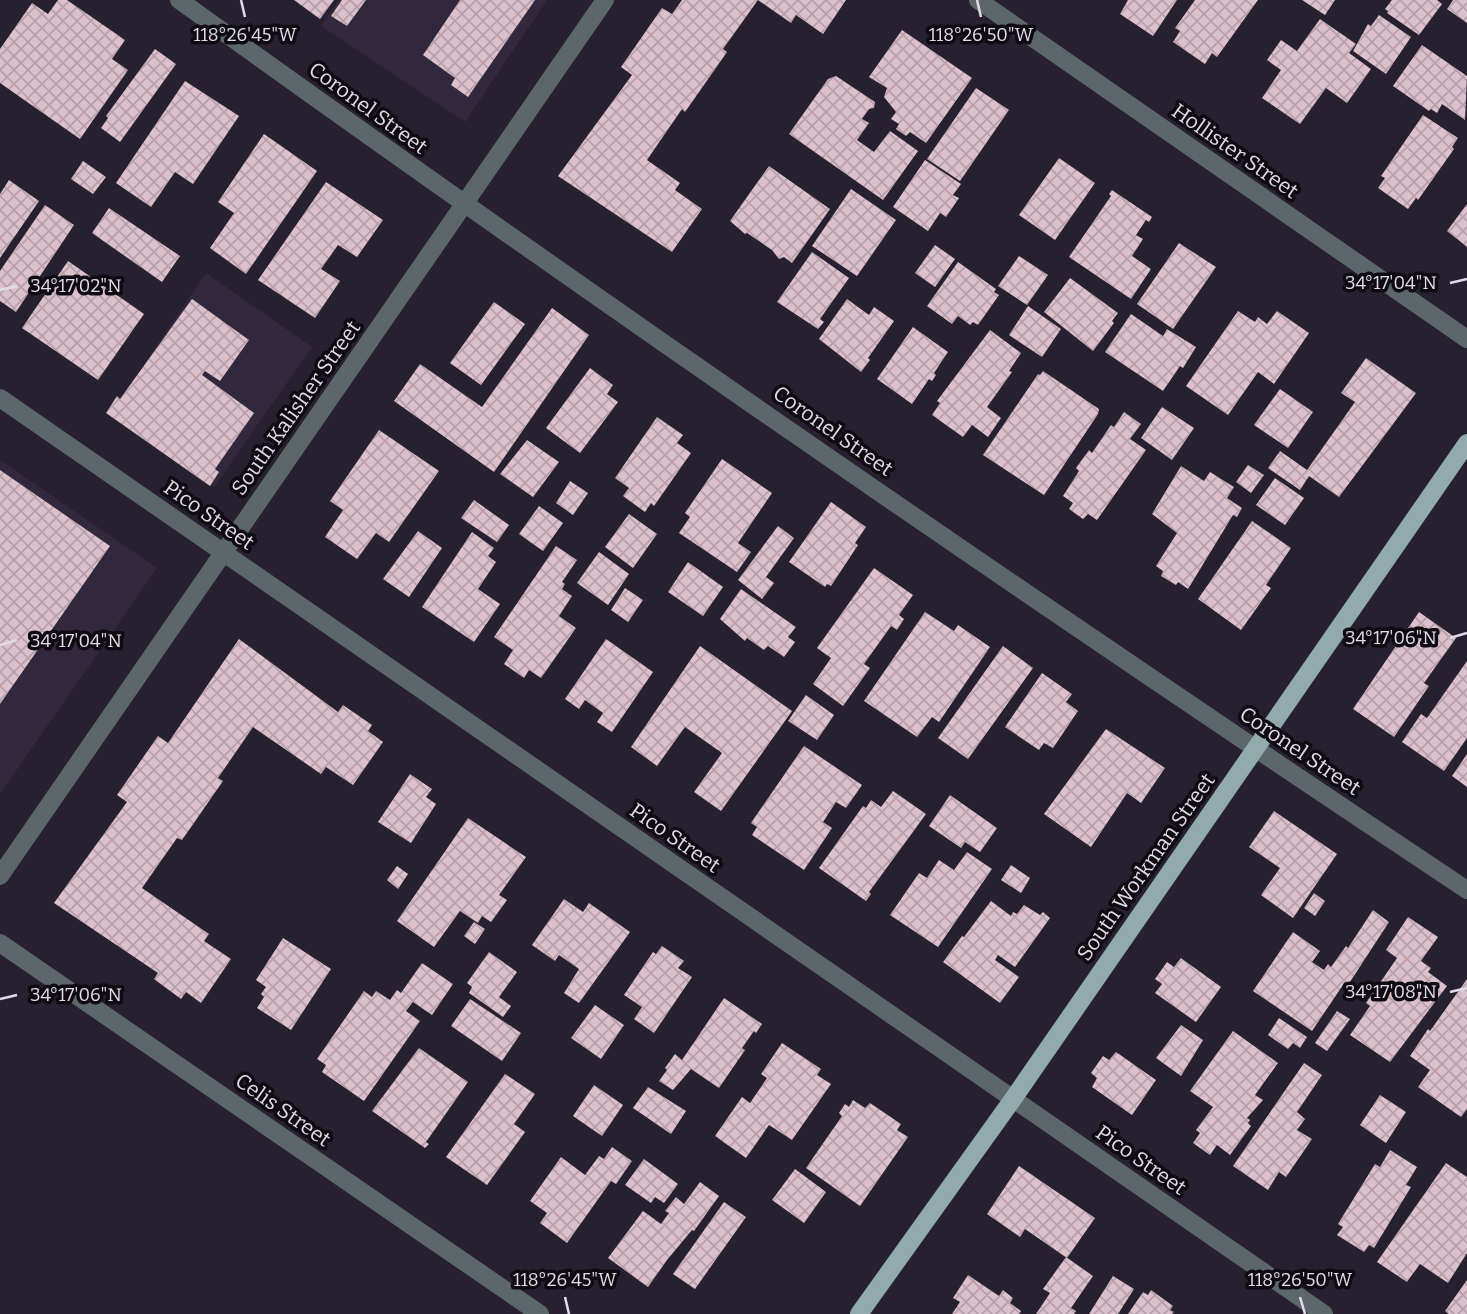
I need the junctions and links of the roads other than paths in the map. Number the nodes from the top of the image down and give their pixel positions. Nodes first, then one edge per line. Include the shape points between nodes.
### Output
1 (179, 0) edge
2 (605, 0) edge
3 (978, 0) edge
4 (464, 205) junction
5 (1467, 339) edge
6 (0, 398) edge
7 (1467, 443) edge
8 (223, 553) junction
9 (1256, 749) junction
10 (0, 876) edge
11 (1467, 890) edge
12 (0, 943) edge
13 (1013, 1099) junction
14 (540, 1314) edge
15 (859, 1314) edge
16 (1324, 1314) edge

1 - 4 street, Coronel Street
2 - 4 street, South Kalisher Street
3 - 5 street, Hollister Street
4 - 8 street, South Kalisher Street
4 - 9 street, Coronel Street
6 - 8 street, Pico Street
7 - 9 main road, South Workman Street
8 - 10 street, South Kalisher Street
8 - 13 street, Pico Street
9 - 11 street, Coronel Street
9 - 13 main road, South Workman Street
12 - 14 street, Celis Street
13 - 15 main road, South Workman Street
13 - 16 street, Pico Street

